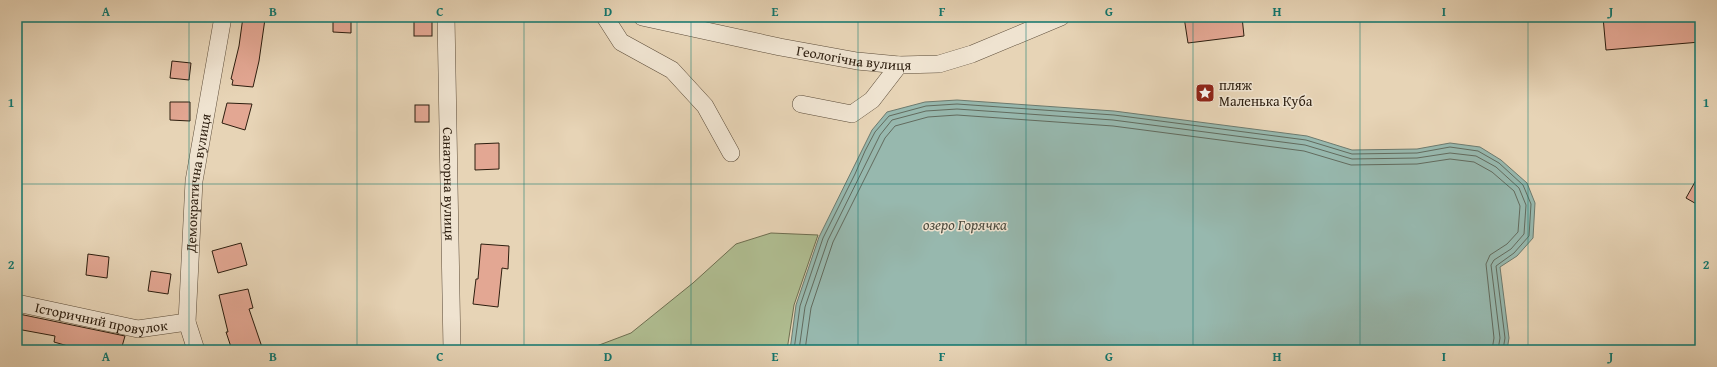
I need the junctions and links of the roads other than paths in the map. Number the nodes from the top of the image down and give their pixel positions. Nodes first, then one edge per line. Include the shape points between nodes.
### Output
1 (223, 17) edge
2 (446, 17) edge
3 (605, 17) edge
4 (642, 17) edge
5 (1061, 17) edge
6 (899, 65) junction
7 (800, 104) dead end
8 (731, 153) dead end
9 (17, 303) edge
10 (187, 322) junction
11 (196, 350) edge
12 (452, 350) edge

1 - 10 street, Демократична вулиця via 194,181
2 - 12 street, Санаторна вулиця
3 - 8 street via 621,42 672,70 706,106
4 - 6 street, Геологічна вулиця via 780,47 857,61
5 - 6 street, Геологічна вулиця via 966,56 939,64
6 - 7 street via 872,100 852,114
9 - 10 street, Історичний провулок via 138,329
10 - 11 street, Демократична вулиця

